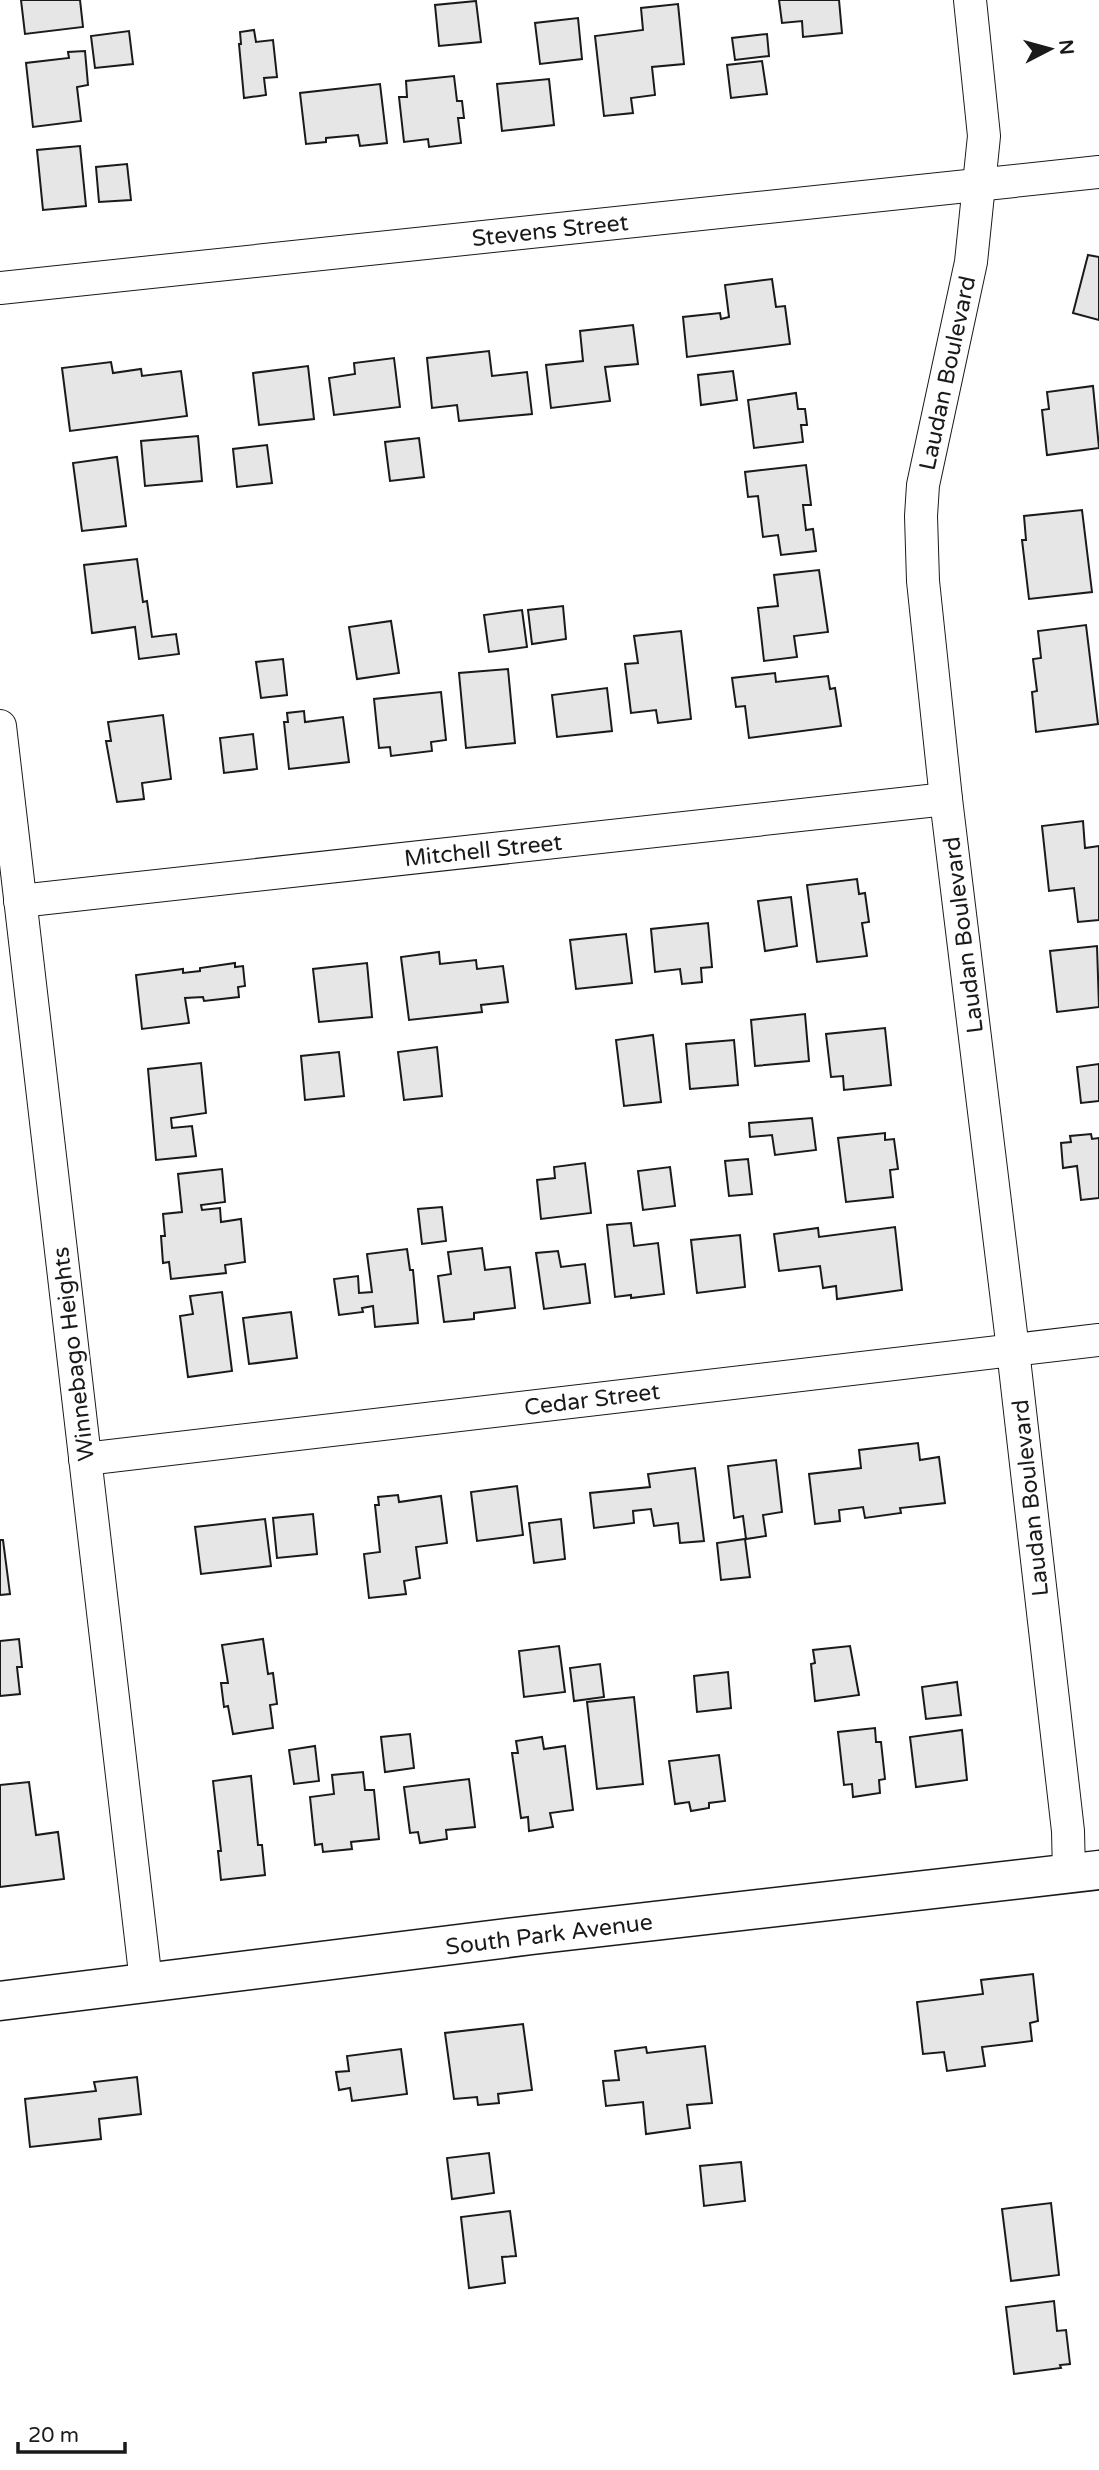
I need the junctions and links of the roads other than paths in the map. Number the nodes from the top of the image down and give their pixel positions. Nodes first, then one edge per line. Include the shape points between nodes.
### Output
1 (970, 0) edge
2 (1099, 172) edge
3 (978, 185) junction
4 (0, 288) edge
5 (0, 726) edge
6 (946, 799) junction
7 (20, 901) junction
8 (1099, 1340) edge
9 (1013, 1350) junction
10 (85, 1459) junction
11 (1084, 1872) edge
12 (146, 1982) junction
13 (0, 2001) edge

1 - 3 street, Laudan Boulevard via 984,136
2 - 3 street, Stevens Street
3 - 4 street, Stevens Street
3 - 6 street, Laudan Boulevard via 971,262 921,506 923,581
5 - 7 street, Winnebago Heights
6 - 7 street, Mitchell Street
6 - 9 street, Laudan Boulevard
7 - 10 street, Winnebago Heights
8 - 9 street, Cedar Street
9 - 10 street, Cedar Street
9 - 11 street, Laudan Boulevard via 1068,1830
10 - 12 street, Winnebago Heights
11 - 12 main road, South Park Avenue
12 - 13 main road, South Park Avenue

